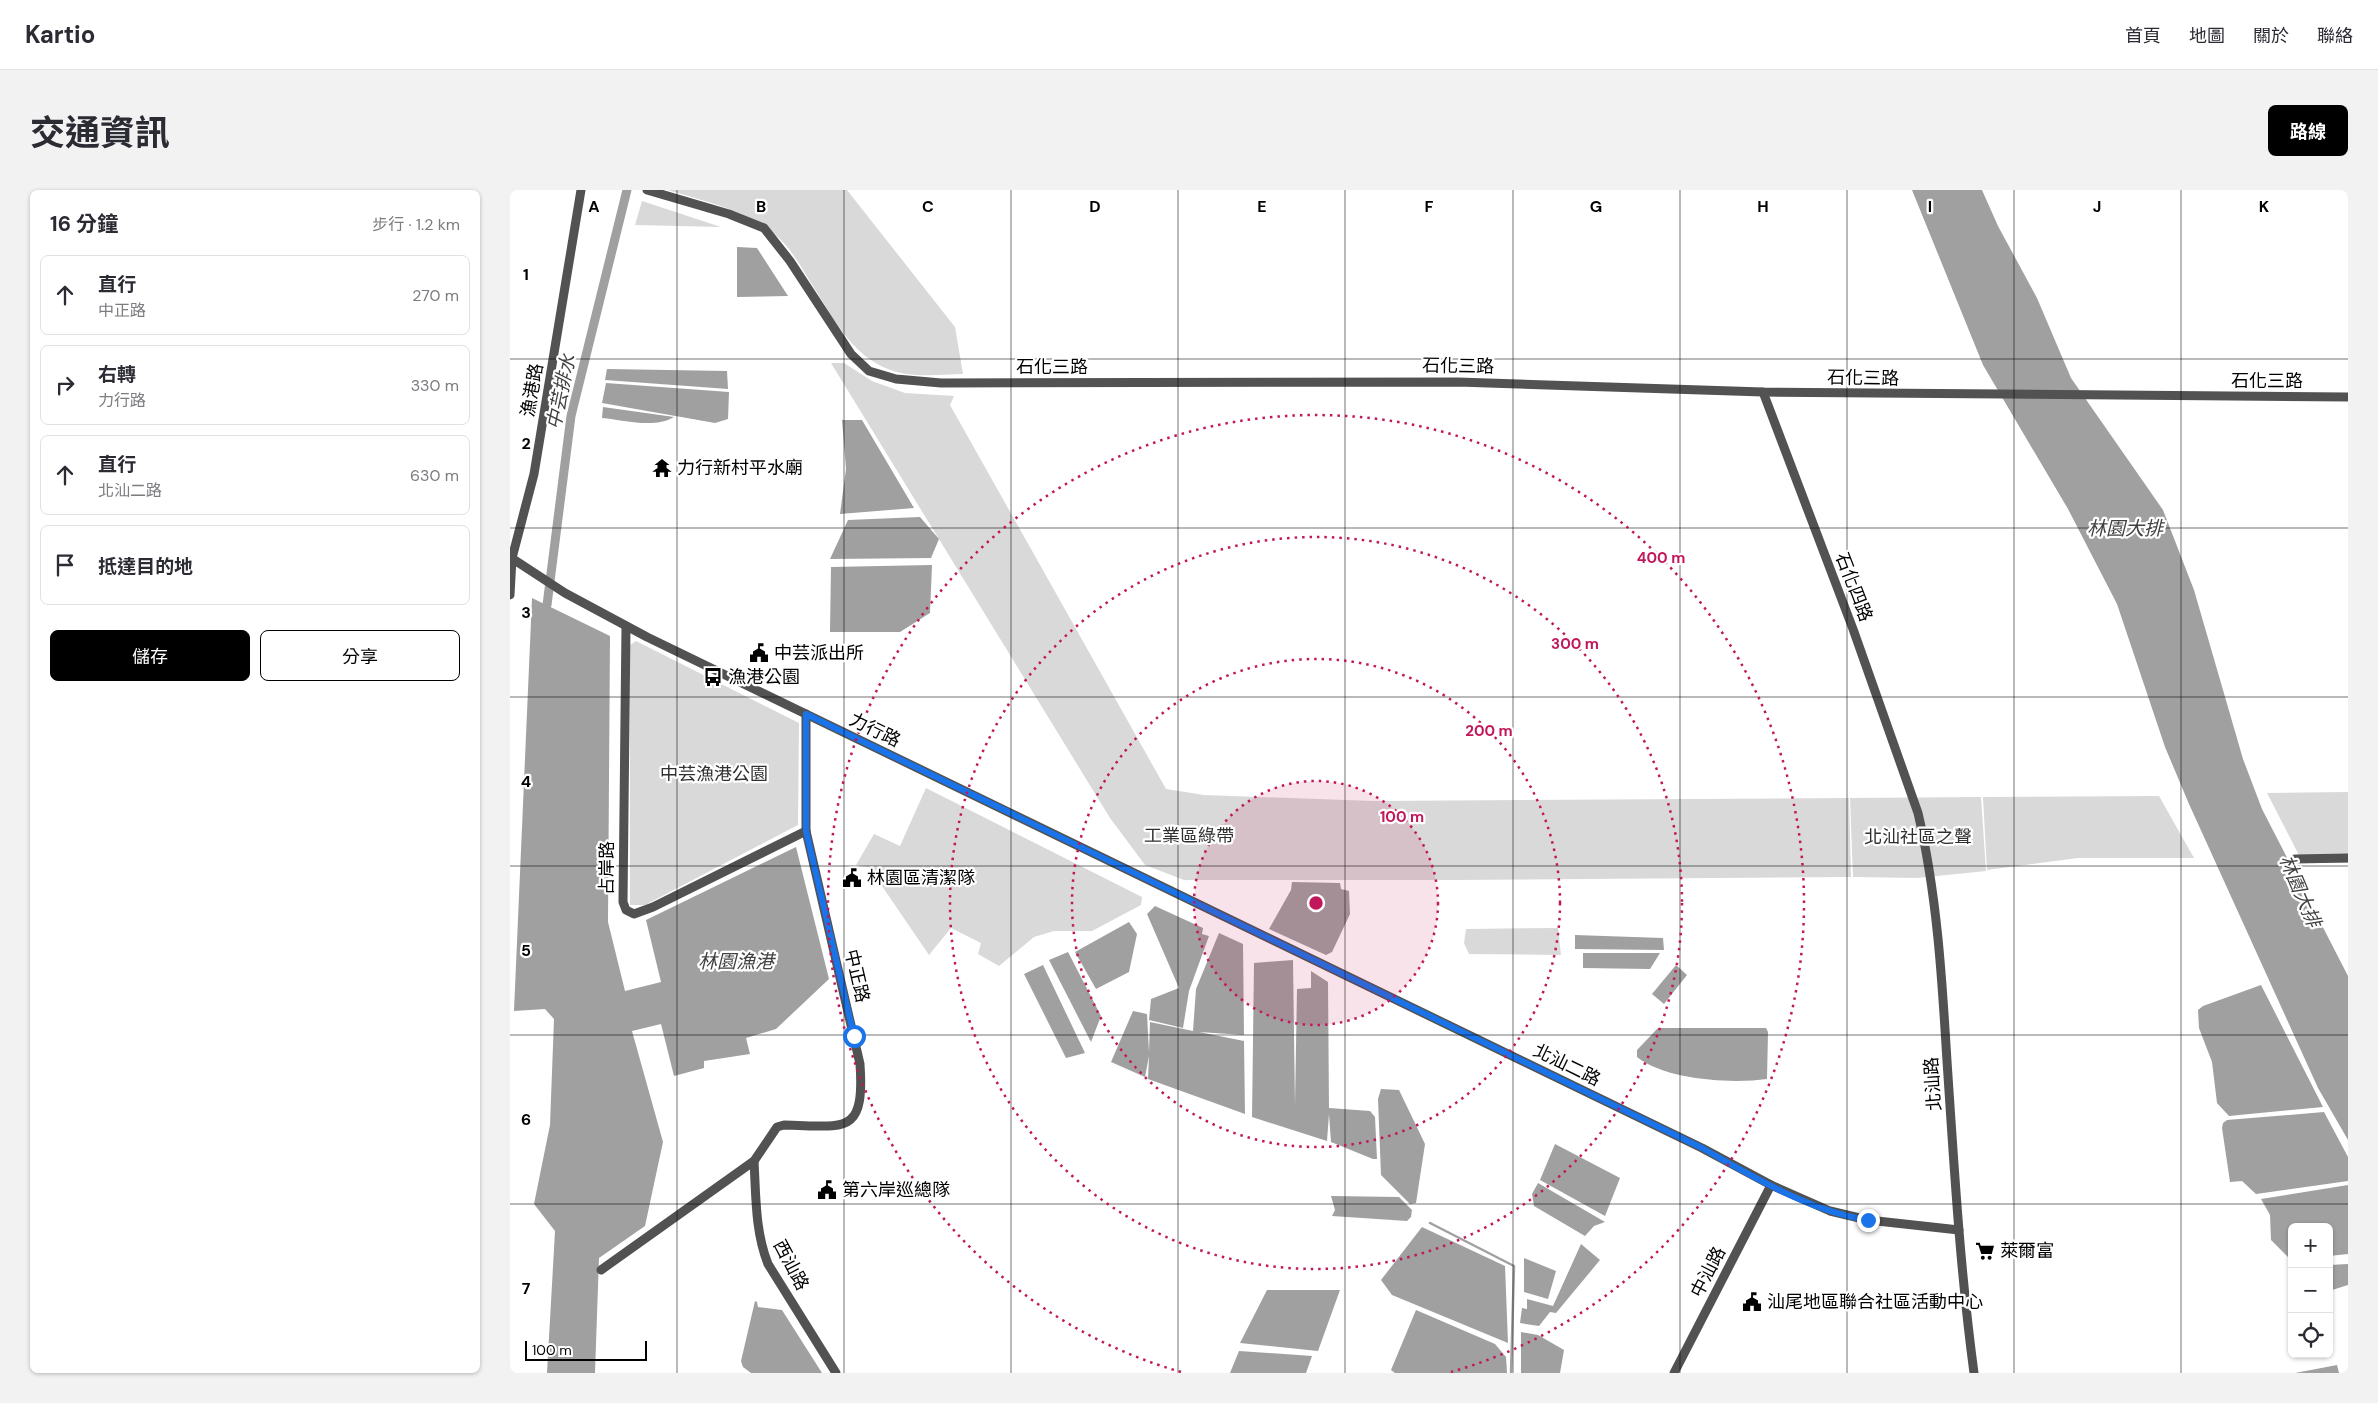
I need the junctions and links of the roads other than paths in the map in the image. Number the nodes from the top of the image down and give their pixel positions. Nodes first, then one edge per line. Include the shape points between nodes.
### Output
1 (581, 190) edge
2 (647, 190) edge
3 (1763, 392) junction
4 (2348, 398) edge
5 (511, 557) edge
6 (510, 595) edge
7 (626, 626) junction
8 (806, 714) junction
9 (1911, 795) joint
10 (806, 831) junction
11 (2348, 858) edge
12 (2295, 859) dead end
13 (1173, 892) joint
14 (754, 1160) junction
15 (1771, 1185) junction
16 (1959, 1230) junction
17 (601, 1270) dead end
18 (836, 1373) edge
19 (1674, 1373) edge
20 (1974, 1373) edge

1 - 5 street, 漁港路 via 534,474
2 - 3 street, 石化三路 via 729,214 764,228 790,261 851,354 869,370 896,379 942,383 1458,382
3 - 4 street, 石化三路
3 - 9 street, 石化四路 via 1853,629
5 - 6 street, 漁港路
5 - 7 street, 力行路 via 526,569
7 - 8 street, 力行路
7 - 10 street, 占岸路 via 623,902 626,910 634,914 653,907
8 - 10 street, 中正路
8 - 13 street, 力行路
9 - 16 street, 北汕路 via 1925,842 1933,892
10 - 14 street, 中正路 via 860,1064 861,1098 848,1123 777,1127
11 - 12 street
13 - 15 street, 北汕二路 via 1702,1148
14 - 17 street, 中正路
14 - 18 street, 西汕路 via 762,1249 768,1264
15 - 16 street, 北汕二路 via 1849,1217
15 - 19 street, 中汕路
16 - 20 street, 北汕路

